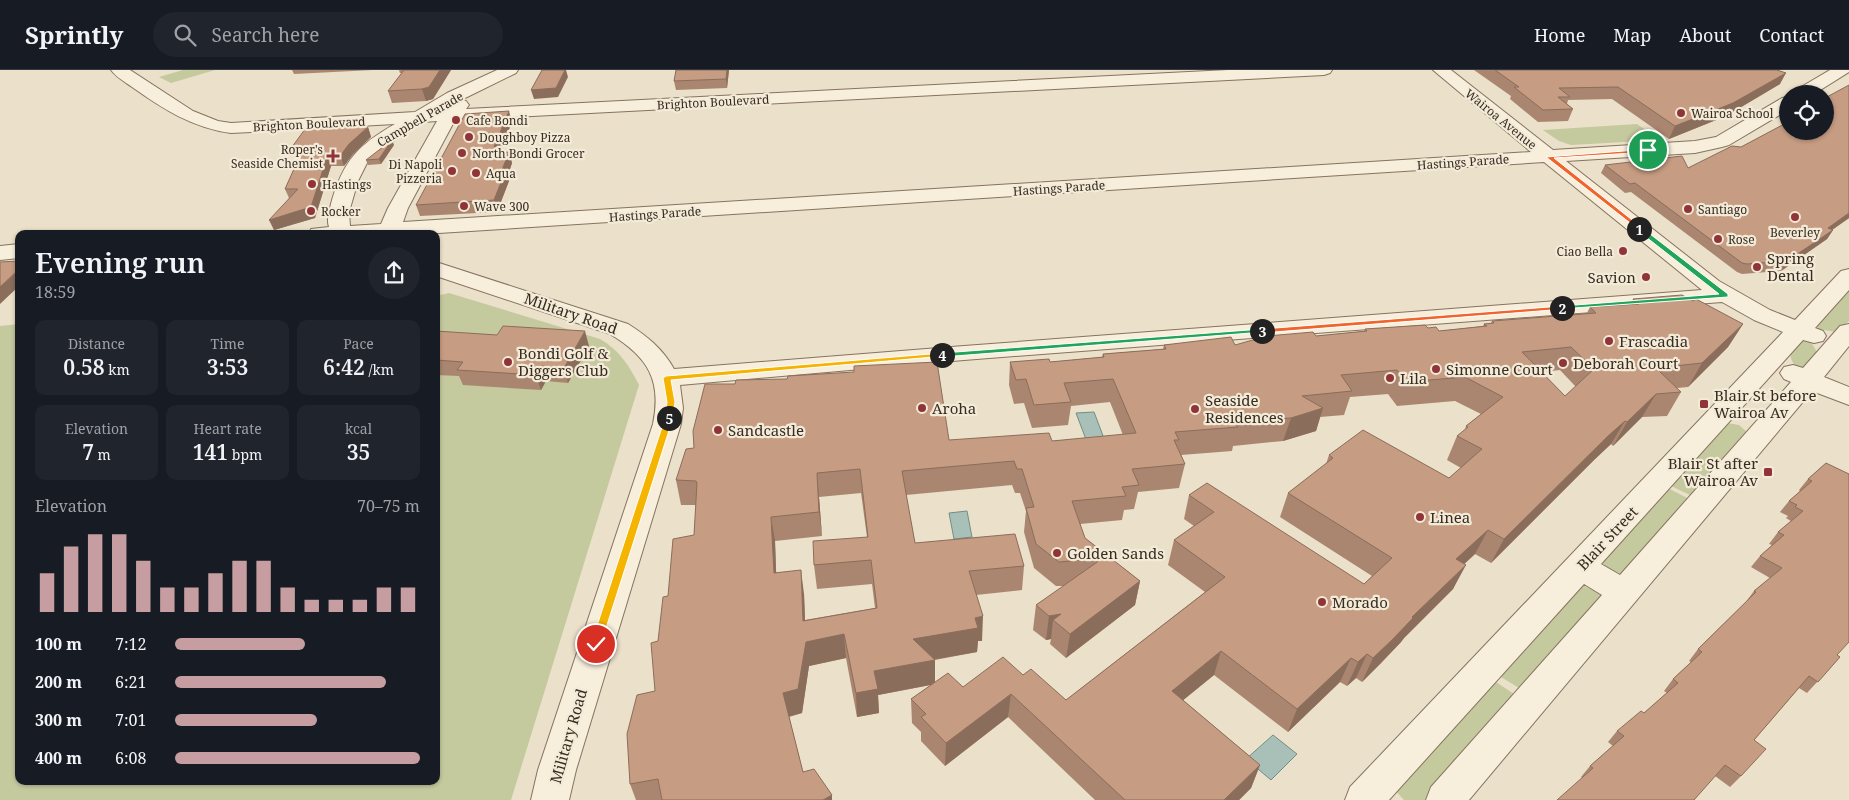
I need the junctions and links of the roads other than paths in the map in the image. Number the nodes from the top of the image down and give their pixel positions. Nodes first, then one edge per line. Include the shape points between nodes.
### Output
1 (119, 70) edge
2 (510, 70) edge
3 (1324, 70) edge
4 (1441, 70) edge
5 (1842, 70) edge
6 (1817, 85) edge
7 (475, 88) junction
8 (1779, 107) edge
9 (449, 115) junction
10 (422, 117) junction
11 (1549, 157) junction
12 (341, 230) edge
13 (392, 230) edge
14 (423, 230) edge
15 (0, 252) edge
16 (15, 252) edge
17 (440, 270) edge
18 (1849, 276) edge
19 (1725, 295) junction
20 (1799, 330) junction
21 (1843, 338) edge
22 (1769, 363) junction
23 (666, 378) junction
24 (1808, 379) junction
25 (1849, 397) edge
26 (1580, 567) junction
27 (1624, 592) junction
28 (1370, 798) edge
29 (550, 800) edge
30 (1445, 800) edge

1 - 10 street, Brighton Boulevard via 188,115 216,127
2 - 7 street, Campbell Parade
3 - 9 street, Brighton Boulevard
4 - 11 street, Wairoa Avenue
5 - 6 street
7 - 9 street, Campbell Parade
7 - 10 street, Campbell Parade via 453,97
8 - 11 street, Hastings Parade via 1712,144
9 - 10 street, Brighton Boulevard
9 - 13 street, Campbell Parade via 398,208
10 - 12 street, Campbell Parade via 383,138 360,158 339,212
11 - 14 street, Hastings Parade
11 - 19 street, Wairoa Avenue
15 - 16 street
17 - 23 street, Military Road via 619,329 643,345 661,366
18 - 20 street, Blair Street
19 - 20 street, Wairoa Avenue
19 - 23 street
20 - 21 street, Wairoa Avenue
20 - 22 street, Blair Street
21 - 24 street
22 - 24 street
22 - 26 street, Blair Street
23 - 29 street, Military Road via 671,402 667,424 556,770
24 - 25 street
24 - 27 street
26 - 27 street
26 - 28 street, Blair Street
27 - 30 street

